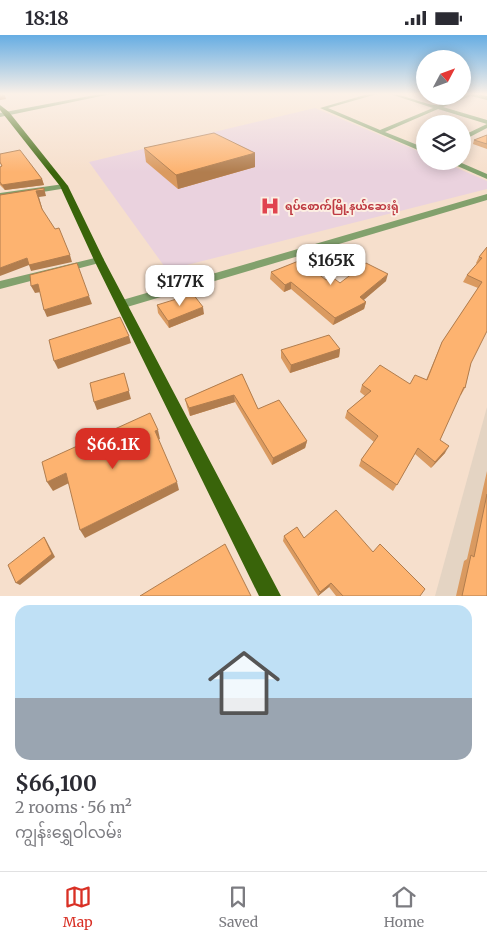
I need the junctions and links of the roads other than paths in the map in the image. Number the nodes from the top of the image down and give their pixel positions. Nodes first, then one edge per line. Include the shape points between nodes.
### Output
1 (10, 120) edge
2 (352, 120) edge
3 (407, 120) edge
4 (487, 124) edge
5 (380, 132) junction
6 (471, 134) edge
7 (416, 147) edge
8 (471, 170) edge
9 (487, 177) edge
10 (64, 185) junction
11 (0, 196) edge
12 (487, 197) edge
13 (99, 260) junction
14 (0, 285) edge
15 (123, 303) junction
16 (270, 596) edge

1 - 10 main road
2 - 5 street
3 - 5 street
4 - 6 street
5 - 7 street
8 - 9 street
10 - 11 street
10 - 13 main road
12 - 15 street
13 - 14 street
13 - 15 main road
15 - 16 main road

